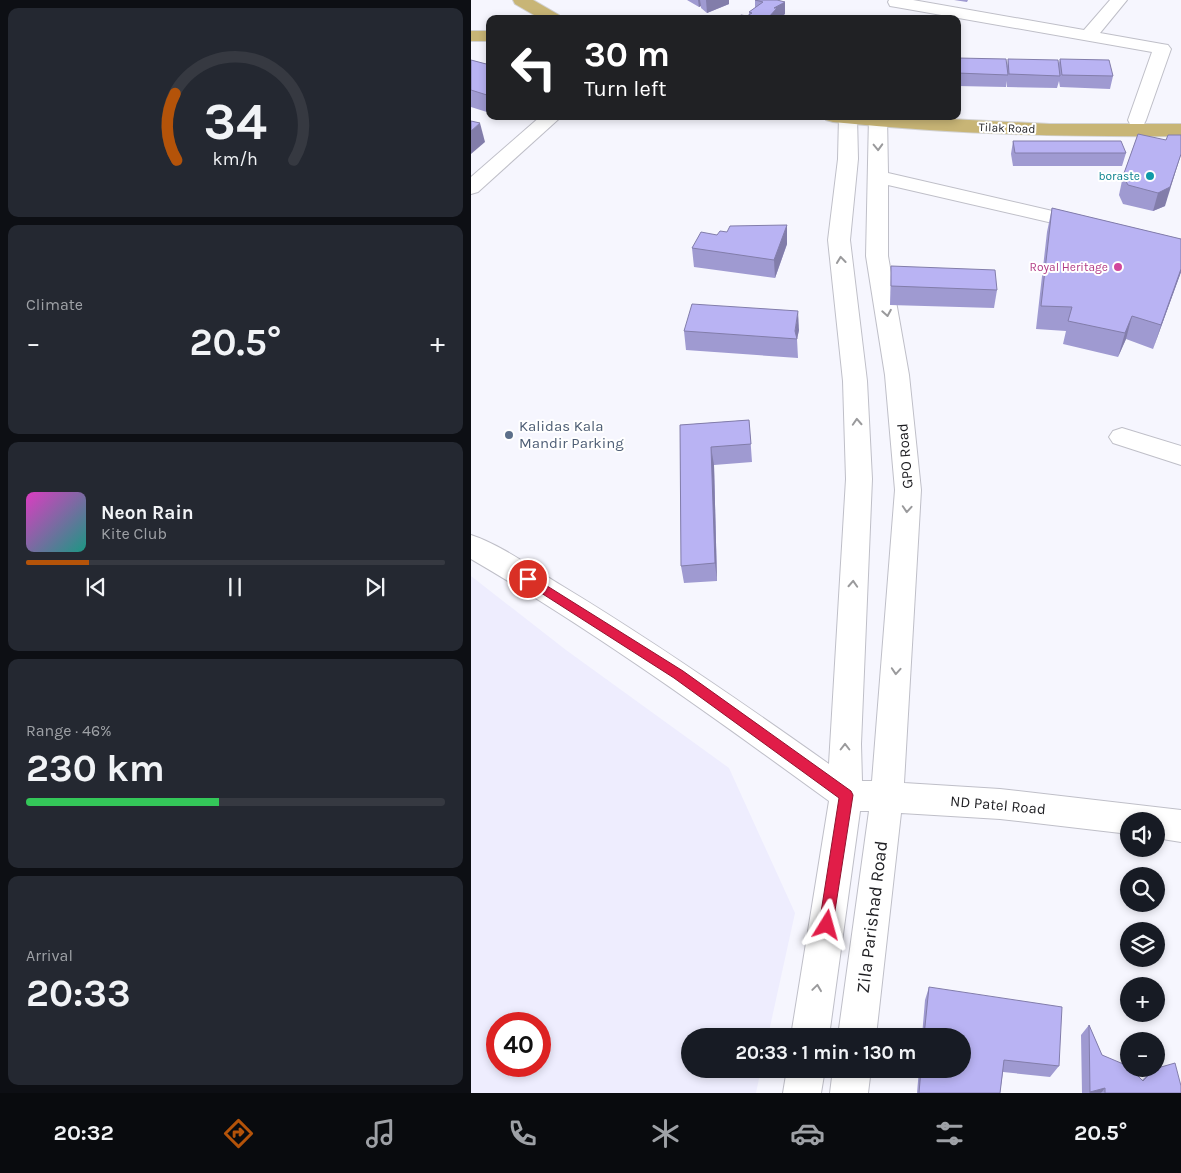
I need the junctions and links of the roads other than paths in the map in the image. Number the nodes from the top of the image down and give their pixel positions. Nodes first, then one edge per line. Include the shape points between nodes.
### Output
1 (521, 0) edge
2 (1119, 0) edge
3 (904, 5) edge
4 (546, 15) edge
5 (893, 15) edge
6 (471, 36) edge
7 (486, 36) edge
8 (1087, 37) junction
9 (961, 114) edge
10 (1181, 119) edge
11 (548, 120) edge
12 (843, 120) edge
13 (877, 120) edge
14 (890, 120) edge
15 (1137, 120) junction
16 (1181, 130) edge
17 (879, 177) junction
18 (471, 188) edge
19 (1102, 228) edge
20 (897, 375) junction
21 (855, 381) junction
22 (1122, 437) dead end
23 (1181, 456) edge
24 (471, 546) edge
25 (846, 795) junction
26 (887, 798) junction
27 (1120, 818) edge
28 (1165, 823) edge
29 (1181, 826) edge
30 (811, 1028) edge
31 (858, 1028) edge
32 (804, 1078) edge
33 (852, 1078) edge
34 (802, 1093) edge
35 (849, 1093) edge

1 - 4 main road
2 - 8 street
3 - 5 street
3 - 8 street
6 - 7 main road
8 - 15 street via 1162,49
9 - 15 main road, Tilak Road via 1047,121
10 - 15 main road, Tilak Road
11 - 18 street
21 -> 12 street via 839,240 848,159
13 -> 17 street, GPO Road
14 - 16 main road, Tilak Road via 995,128
17 - 19 street
17 -> 20 street, GPO Road via 877,256
20 - 21 street
20 -> 26 street, GPO Road via 909,490
25 -> 21 street via 845,744 859,479
22 - 23 street
24 - 25 street via 679,674
25 - 26 street, ND Patel Road
30 -> 25 street
26 - 27 street, ND Patel Road via 1000,804
26 - 31 street, Zila Parishad Road
28 - 29 street
32 - 34 street
33 - 35 street

